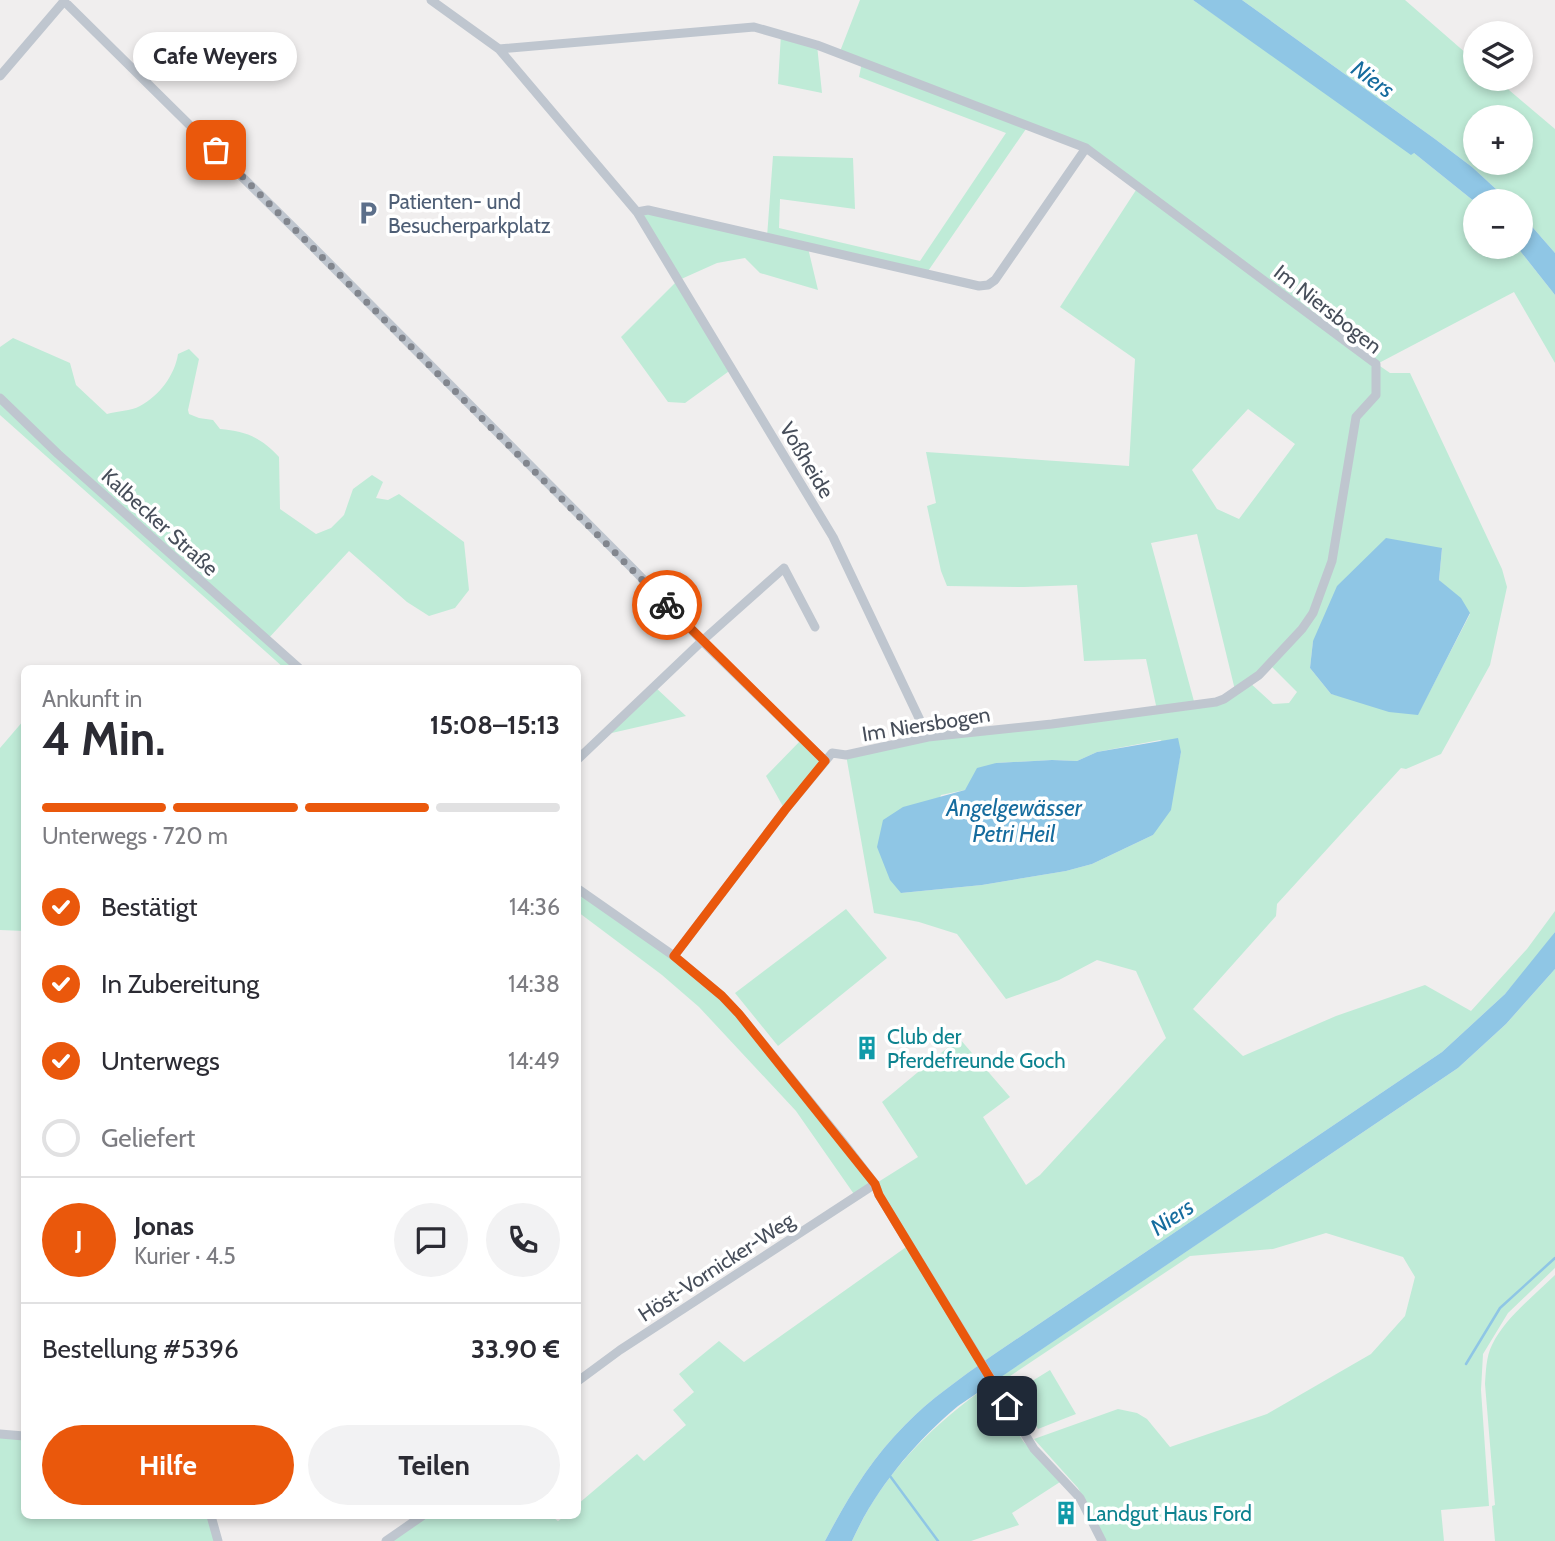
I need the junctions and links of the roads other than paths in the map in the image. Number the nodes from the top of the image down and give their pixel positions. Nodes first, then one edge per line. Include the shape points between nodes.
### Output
1 (65, 0) edge
2 (430, 0) edge
3 (499, 49) junction
4 (0, 76) edge
5 (1086, 148) junction
6 (637, 212) junction
7 (0, 398) edge
8 (815, 626) dead end
9 (702, 641) junction
10 (296, 665) edge
11 (928, 737) junction
12 (581, 756) edge
13 (825, 761) junction
14 (581, 891) edge
15 (674, 956) junction
16 (875, 1184) junction
17 (581, 1379) edge
18 (0, 1434) edge
19 (21, 1436) edge
20 (212, 1519) edge
21 (418, 1519) edge
22 (218, 1541) edge
23 (386, 1541) edge
24 (1102, 1541) edge

1 - 4 street
1 - 9 street
2 - 3 street, Voßheide
3 - 5 street, Im Niersbogen via 754,27 817,45
3 - 6 street, Voßheide
5 - 6 street via 988,285 648,210
5 - 11 street, Im Niersbogen via 1376,364 1376,395 1356,417 1332,561 1318,602 1302,629 1259,675 1224,699
6 - 11 street, Voßheide via 833,537
7 - 10 street, Kalbecker Straße
8 - 9 street via 784,569
9 - 12 street
9 - 13 street
11 - 13 street, Im Niersbogen via 846,755 832,753
13 - 15 street
14 - 15 street
15 - 16 street via 739,1014
16 - 17 street, Höst-Vornicker-Weg
16 - 24 street via 993,1385 1034,1449 1080,1498
18 - 19 street
20 - 22 street
21 - 23 street

